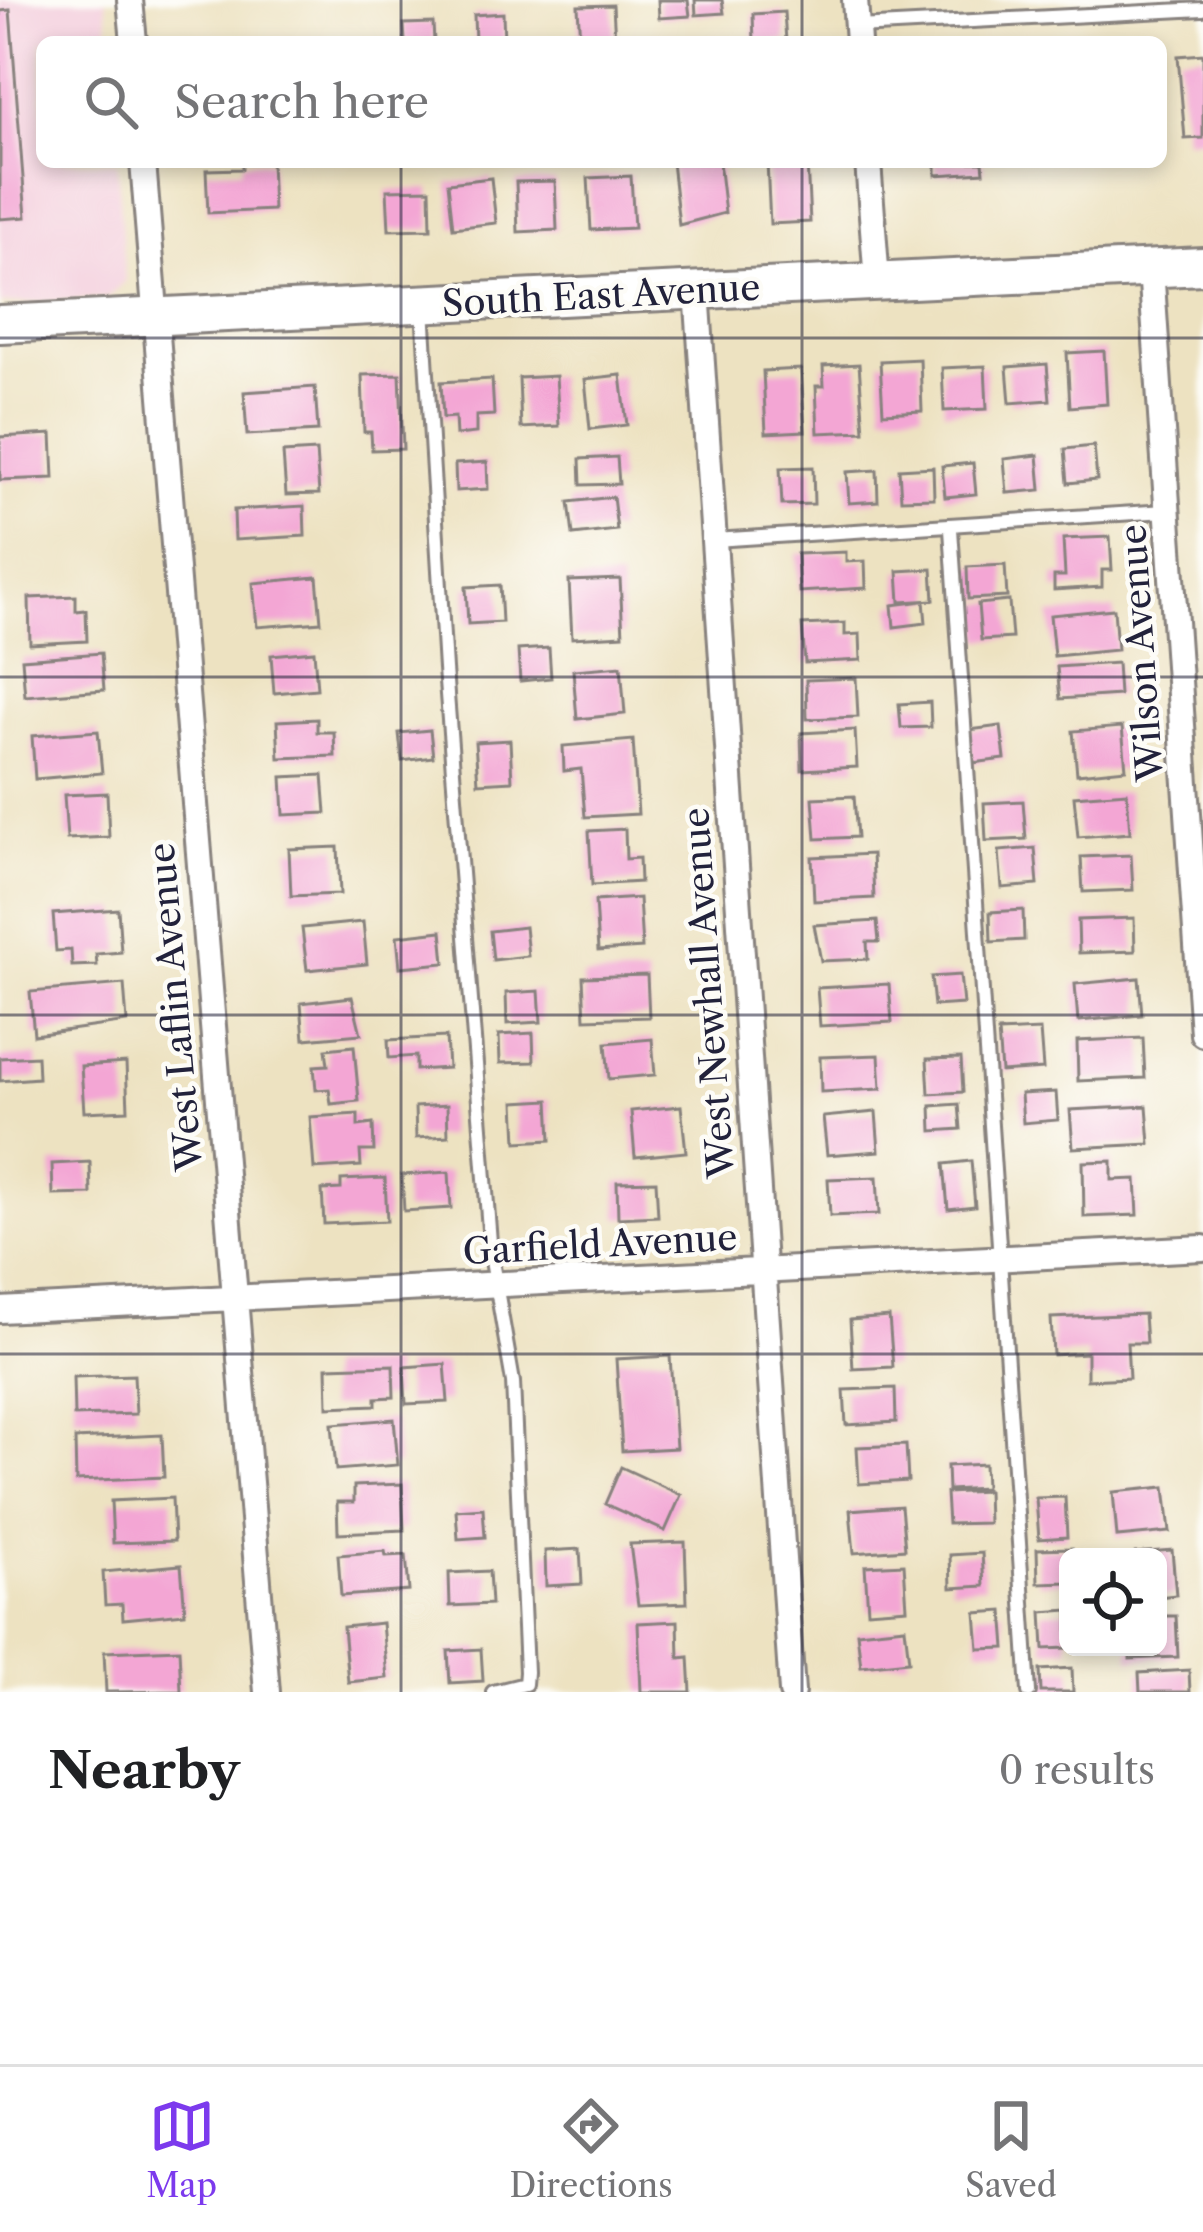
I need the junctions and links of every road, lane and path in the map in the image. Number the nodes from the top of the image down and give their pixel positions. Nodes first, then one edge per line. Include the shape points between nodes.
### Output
1 (130, 0) edge
2 (855, 0) edge
3 (1099, 6) edge
4 (1203, 9) edge
5 (858, 35) edge
6 (133, 36) edge
7 (143, 168) edge
8 (868, 168) edge
9 (1203, 266) edge
10 (1151, 268) junction
11 (877, 282) junction
12 (697, 290) junction
13 (423, 303) junction
14 (154, 317) junction
15 (0, 324) edge
16 (1168, 512) junction
17 (951, 529) junction
18 (713, 540) junction
19 (1203, 1034) edge
20 (1203, 1248) edge
21 (1002, 1261) junction
22 (764, 1273) junction
23 (500, 1285) junction
24 (235, 1298) junction
25 (0, 1310) edge
26 (267, 1692) edge
27 (493, 1692) edge
28 (792, 1692) edge
29 (1029, 1692) edge

1 - 6 street
2 - 5 street
3 - 4 lane
3 - 5 lane
7 - 14 street, West Laflin Avenue
8 - 11 street
9 - 10 main road, South East Avenue
10 - 11 main road, South East Avenue
10 - 16 street, Wilson Avenue
11 - 12 main road, South East Avenue
12 - 13 main road, South East Avenue
12 - 18 street, West Newhall Avenue
13 - 14 main road, South East Avenue
13 - 23 lane via 445,669 491,1255
14 - 15 main road, South East Avenue
14 - 24 street, West Laflin Avenue
16 - 17 lane
16 - 19 street, Wilson Avenue
17 - 18 lane
17 - 21 lane
18 - 22 street, West Newhall Avenue
20 - 21 street, Garfield Avenue
21 - 22 street, Garfield Avenue
21 - 29 lane
22 - 23 street, Garfield Avenue
22 - 28 street, West Newhall Avenue
23 - 24 street, Garfield Avenue
23 - 27 lane via 513,1382 526,1672 525,1684
24 - 25 street, Garfield Avenue
24 - 26 street, West Laflin Avenue

